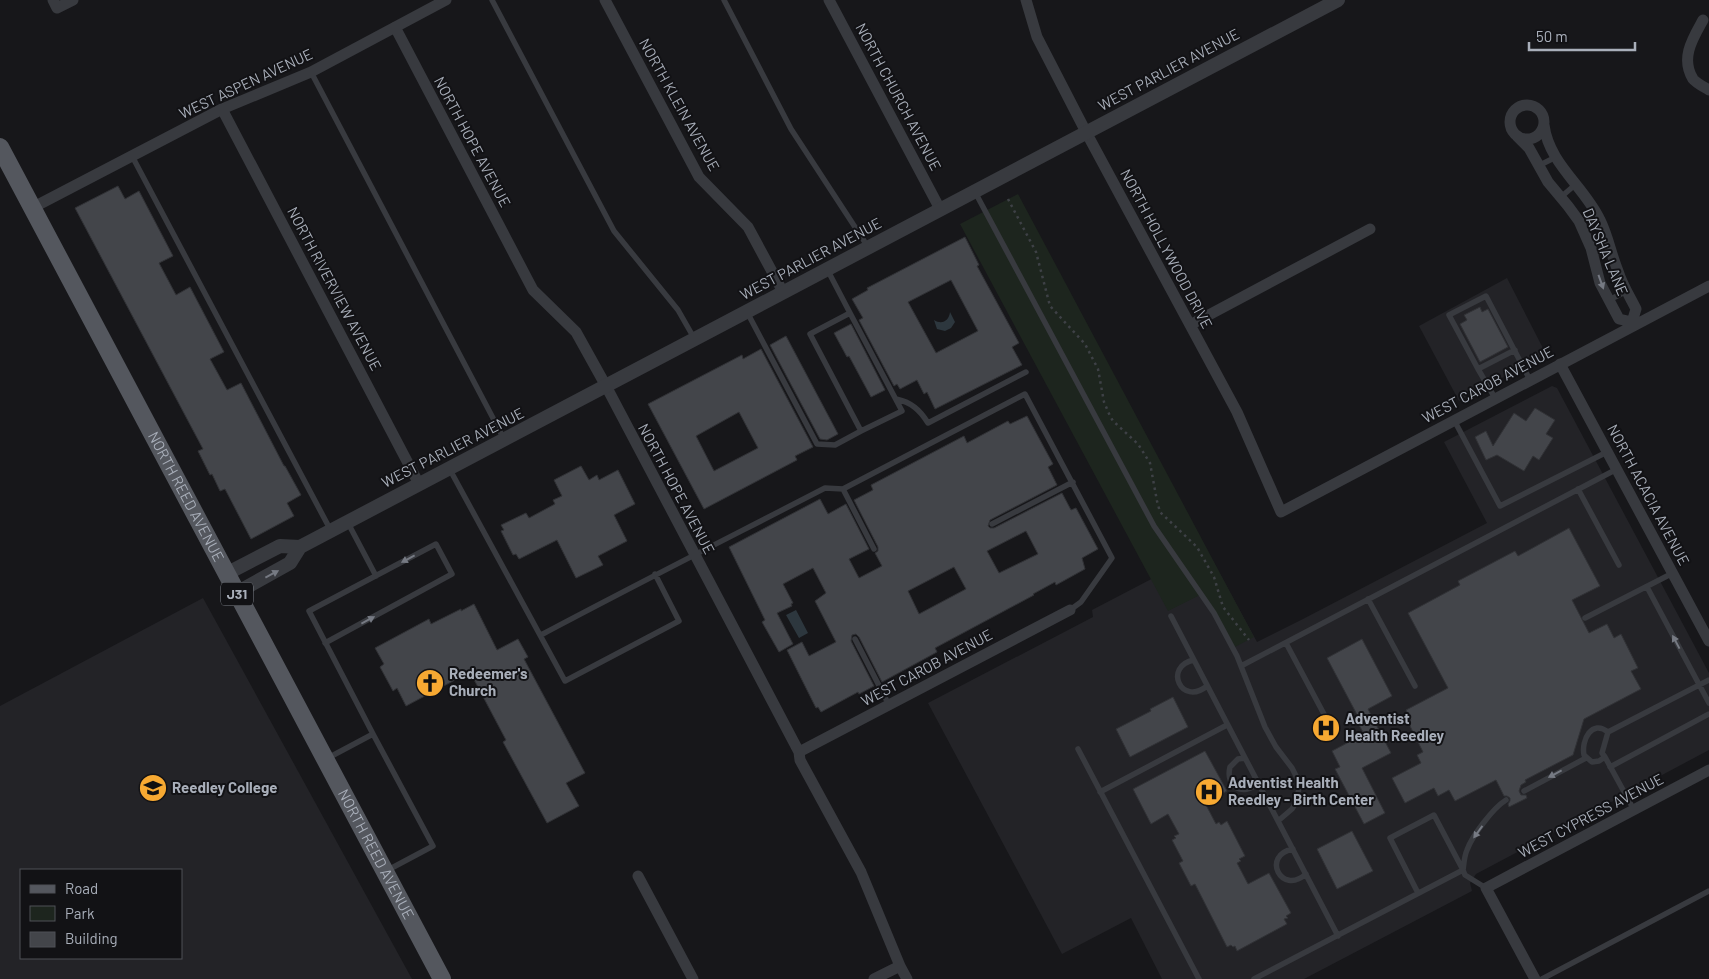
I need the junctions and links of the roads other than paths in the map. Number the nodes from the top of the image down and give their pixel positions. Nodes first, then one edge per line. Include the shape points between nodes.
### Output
1 (53, 0) edge
2 (73, 0) edge
3 (446, 0) edge
4 (492, 0) edge
5 (605, 0) edge
6 (724, 0) edge
7 (829, 0) edge
8 (1026, 0) edge
9 (1338, 0) edge
10 (1703, 20) dead end
11 (395, 27) junction
12 (311, 72) junction
13 (1709, 90) edge
14 (222, 109) junction
15 (1544, 125) junction
16 (1086, 132) junction
17 (1517, 136) junction
18 (0, 147) edge
19 (132, 156) junction
20 (1556, 157) junction
21 (1538, 166) junction
22 (1576, 184) junction
23 (974, 190) junction
24 (1561, 197) junction
25 (32, 208) junction
26 (940, 209) junction
27 (1370, 229) dead end
28 (868, 247) junction
29 (1611, 249) junction
30 (1592, 254) junction
31 (827, 269) junction
32 (1709, 286) edge
33 (1627, 291) junction
34 (783, 292) junction
35 (1609, 300) junction
36 (747, 312) junction
37 (850, 313) junction
38 (1633, 323) junction
39 (1190, 325) junction
40 (694, 340) junction
41 (1515, 350) junction
42 (1560, 364) junction
43 (1478, 369) junction
44 (1026, 372) dead end
45 (1530, 380) junction
46 (606, 386) junction
47 (1496, 398) junction
48 (896, 399) junction
49 (914, 405) junction
50 (902, 411) junction
51 (1454, 420) junction
52 (861, 431) junction
53 (504, 440) junction
54 (1608, 451) junction
55 (449, 468) junction
56 (1617, 469) junction
57 (1072, 482) junction
58 (419, 484) junction
59 (843, 489) junction
60 (1578, 489) junction
61 (1281, 512) joint
62 (347, 521) junction
63 (992, 524) dead end
64 (331, 530) junction
65 (300, 547) junction
66 (874, 549) dead end
67 (694, 556) junction
68 (1619, 566) dead end
69 (1673, 573) junction
70 (226, 574) junction
71 (655, 574) junction
72 (376, 576) junction
73 (1647, 587) junction
74 (236, 593) junction
75 (1368, 599) junction
76 (1070, 610) joint
77 (1171, 616) dead end
78 (1585, 618) dead end
79 (541, 635) junction
80 (855, 639) dead end
81 (1709, 641) edge
82 (1286, 642) junction
83 (325, 643) junction
84 (1194, 660) junction
85 (1241, 666) junction
86 (1709, 680) edge
87 (1699, 685) junction
88 (1207, 686) junction
89 (1415, 686) dead end
90 (1709, 703) edge
91 (889, 705) junction
92 (1709, 714) edge
93 (1227, 725) junction
94 (1333, 731) dead end
95 (1608, 732) junction
96 (373, 734) junction
97 (1078, 749) dead end
98 (799, 752) junction
99 (1604, 757) junction
100 (1245, 758) junction
101 (1586, 758) junction
102 (325, 759) junction
103 (1610, 767) junction
104 (1709, 770) edge
105 (1258, 783) junction
106 (1524, 790) dead end
107 (1100, 792) junction
108 (1506, 800) dead end
109 (1634, 810) junction
110 (1278, 821) junction
111 (1292, 849) junction
112 (1463, 870) junction
113 (385, 871) junction
114 (1306, 874) junction
115 (638, 876) dead end
116 (1486, 888) junction
117 (1709, 891) edge
118 (1418, 893) junction
119 (1338, 936) junction
120 (900, 966) junction
121 (442, 979) edge
122 (693, 979) edge
123 (874, 979) edge
124 (907, 979) edge
125 (1199, 979) edge
126 (1254, 979) edge
127 (1535, 979) edge
128 (1542, 979) edge

1 - 2 street via 57,8
3 - 11 street, WEST ASPEN AVENUE
4 - 40 lane via 614,231 678,310
5 - 34 street, NORTH KLEIN AVENUE via 699,177 748,227
6 - 28 lane via 791,129
7 - 26 street, NORTH CHURCH AVENUE
8 - 16 street, NORTH HOLLYWOOD DRIVE via 1037,37
9 - 16 street, WEST PARLIER AVENUE
10 - 13 street via 1690,44 1686,62 1693,80
11 - 12 street, WEST ASPEN AVENUE
11 - 46 street, NORTH HOPE AVENUE via 533,290 576,332
12 - 14 street, WEST ASPEN AVENUE
12 - 53 lane
14 - 19 street, WEST ASPEN AVENUE
14 - 58 street, NORTH RIVERVIEW AVENUE
15 - 17 street via 1534,138 1528,140
15 - 17 street, DAYSHA LANE via 1538,109 1521,106 1510,120
15 - 20 street, DAYSHA LANE
16 - 23 street, WEST PARLIER AVENUE
16 - 39 street, NORTH HOLLYWOOD DRIVE
17 - 21 street, DAYSHA LANE via 1529,148
18 - 25 main road, NORTH REED AVENUE / J31
19 - 25 street, WEST ASPEN AVENUE
19 - 64 lane
20 - 21 lane
20 - 22 street, DAYSHA LANE
21 - 24 street, DAYSHA LANE
22 - 24 lane
22 - 29 street, DAYSHA LANE via 1593,207
23 - 26 street, WEST PARLIER AVENUE
23 - 85 lane via 1154,526 1201,592
24 - 30 street, DAYSHA LANE via 1579,221
25 - 70 main road, NORTH REED AVENUE / J31
26 - 28 street, WEST PARLIER AVENUE
27 - 39 street
28 - 31 street, WEST PARLIER AVENUE
29 - 30 lane
29 - 33 street, DAYSHA LANE
30 -> 35 street, DAYSHA LANE via 1600,283
31 - 34 street, WEST PARLIER AVENUE
31 - 37 lane
32 - 38 street, WEST CAROB AVENUE
33 - 35 lane
33 - 38 street, DAYSHA LANE via 1636,309
34 - 36 street, WEST PARLIER AVENUE
35 - 38 street, DAYSHA LANE via 1620,319
36 - 40 street, WEST PARLIER AVENUE
36 - 52 lane via 817,444 835,445
37 - 48 lane
37 - 52 lane via 810,334
38 - 42 street, WEST CAROB AVENUE
39 - 61 street, NORTH HOLLYWOOD DRIVE via 1238,412
40 - 46 street, WEST PARLIER AVENUE
41 - 43 lane
41 - 43 lane via 1486,296 1449,315
41 - 45 lane
42 - 45 street, WEST CAROB AVENUE
42 - 54 street, NORTH ACACIA AVENUE
43 - 47 lane
44 - 49 lane via 928,423
45 - 47 street, WEST CAROB AVENUE
46 - 53 street, WEST PARLIER AVENUE
46 - 67 street, NORTH HOPE AVENUE
47 - 51 street, WEST CAROB AVENUE
48 - 49 lane
48 - 50 lane
49 - 50 lane
50 - 52 lane
51 - 54 lane via 1500,506
51 - 61 street, WEST CAROB AVENUE
53 - 55 street, WEST PARLIER AVENUE
54 - 56 street, NORTH ACACIA AVENUE
55 - 58 street, WEST PARLIER AVENUE
55 - 79 lane
56 - 60 lane
56 - 69 street, NORTH ACACIA AVENUE
57 - 59 lane via 1025,394
57 - 63 lane
57 - 76 lane via 1112,558 1081,602
58 - 62 street, WEST PARLIER AVENUE
59 - 66 lane
59 - 67 lane via 825,488
60 - 68 lane
60 - 75 lane
62 - 64 street, WEST PARLIER AVENUE
62 - 72 lane
64 - 65 street, WEST PARLIER AVENUE
65 - 70 street, WEST PARLIER AVENUE via 280,546
74 -> 65 street, WEST PARLIER AVENUE via 290,563
67 - 71 lane
67 - 98 street, NORTH HOPE AVENUE
69 - 73 lane
69 - 81 street, NORTH ACACIA AVENUE
70 - 74 main road, NORTH REED AVENUE / J31
71 - 79 lane
71 - 79 lane via 679,621 566,681
72 - 83 lane via 308,611
83 -> 72 lane via 452,574 436,544
73 - 78 lane
87 -> 73 lane
74 - 102 main road, NORTH REED AVENUE / J31
75 - 82 lane
75 - 89 lane
76 - 91 street, WEST CAROB AVENUE
77 - 84 lane
80 - 91 lane
82 - 85 lane
82 - 94 lane
83 - 96 lane
84 - 88 lane
84 - 88 lane via 1179,670 1180,686 1189,692
85 - 110 lane via 1265,727 1292,768 1299,787 1297,801
86 - 87 lane
87 - 90 lane
87 - 95 lane
88 - 93 lane
91 - 98 street, WEST CAROB AVENUE
92 - 103 lane
93 - 100 lane
93 - 107 lane
95 - 99 lane via 1602,753
95 - 101 lane via 1600,727 1590,731 1583,748
96 - 102 lane
96 - 113 lane via 433,846
97 - 107 lane
98 - 120 street, NORTH HOPE AVENUE via 800,760 861,872
99 - 101 lane via 1596,762
99 - 103 lane
100 - 105 lane
100 - 105 lane via 1238,759 1230,767 1229,778 1246,790
101 -> 106 lane
102 - 113 main road, NORTH REED AVENUE / J31
103 - 109 lane
104 - 109 street, WEST CYPRESS AVENUE
105 - 110 lane
107 - 125 lane
108 -> 112 lane via 1470,843
109 - 116 street, WEST CYPRESS AVENUE
110 - 111 lane
111 - 114 lane
111 - 114 lane via 1285,850 1277,858 1279,874 1294,881
112 - 116 lane via 1465,875
112 - 118 lane
112 - 118 lane via 1434,814 1390,838
113 - 121 main road, NORTH REED AVENUE / J31
114 - 119 lane
115 - 122 street
116 - 127 street
117 - 128 lane
118 - 119 lane
119 - 126 lane
120 - 123 street
120 - 124 street, NORTH HOPE AVENUE

